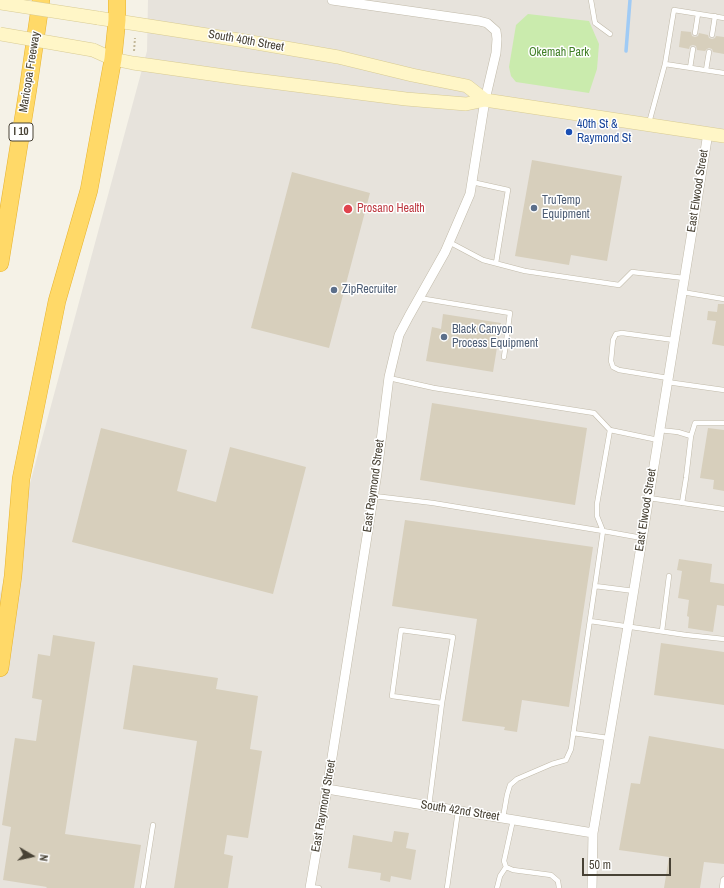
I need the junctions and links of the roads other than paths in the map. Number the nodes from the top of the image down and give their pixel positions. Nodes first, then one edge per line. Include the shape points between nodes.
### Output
1 (41, 0) edge
2 (117, 0) edge
3 (332, 0) edge
4 (591, 0) edge
5 (0, 2) edge
6 (362, 2) edge
7 (698, 14) junction
8 (715, 16) junction
9 (724, 18) edge
10 (117, 20) junction
11 (695, 33) dead end
12 (0, 34) edge
13 (610, 34) dead end
14 (712, 35) dead end
15 (692, 49) dead end
16 (710, 52) dead end
17 (112, 59) junction
18 (666, 64) junction
19 (724, 67) edge
20 (690, 68) junction
21 (706, 70) junction
22 (724, 73) edge
23 (485, 100) junction
24 (648, 125) junction
25 (708, 133) junction
26 (724, 136) edge
27 (472, 182) junction
28 (449, 242) junction
29 (0, 263) edge
30 (496, 263) junction
31 (684, 278) junction
32 (682, 292) junction
33 (419, 298) junction
34 (724, 300) edge
35 (674, 340) junction
36 (504, 356) dead end
37 (389, 378) junction
38 (667, 380) junction
39 (724, 390) edge
40 (724, 423) edge
41 (610, 430) junction
42 (658, 435) junction
43 (691, 436) junction
44 (374, 496) junction
45 (649, 498) junction
46 (682, 503) junction
47 (724, 509) edge
48 (603, 531) junction
49 (642, 538) junction
50 (669, 576) dead end
51 (595, 586) junction
52 (634, 591) junction
53 (590, 620) junction
54 (628, 626) junction
55 (662, 631) junction
56 (724, 638) edge
57 (0, 668) edge
58 (442, 703) junction
59 (573, 734) junction
60 (608, 738) junction
61 (327, 790) junction
62 (429, 806) junction
63 (458, 811) junction
64 (503, 818) junction
65 (513, 820) junction
66 (153, 825) dead end
67 (593, 832) junction
68 (506, 867) junction
69 (724, 879) edge
70 (143, 888) edge
71 (313, 888) edge
72 (447, 888) edge
73 (497, 888) edge
74 (559, 888) edge
75 (592, 888) edge
76 (722, 888) edge

1 - 29 highway, Maricopa Freeway / I 10
2 - 10 highway
3 - 6 street
4 - 13 lane via 596,23
5 - 10 main road, South 40th Street, bridge
6 - 23 street via 488,23 496,31 497,39
7 - 8 lane
7 - 11 lane
7 - 18 lane via 674,10
8 - 9 lane
8 - 14 lane
10 - 17 highway
10 - 23 main road, South 40th Street via 338,57 467,86
12 - 17 main road, South 40th Street, bridge via 93,50
15 - 20 lane
16 - 21 lane
17 - 23 main road, South 40th Street via 406,99 466,104
17 - 57 highway via 89,190 57,301 21,479 13,576
18 - 20 lane
18 - 24 lane
19 - 22 lane
20 - 21 lane
21 - 22 lane
23 - 24 main road, South 40th Street
23 - 27 street, East Raymond Street
24 - 25 main road, South 40th Street
25 - 26 main road, South 40th Street
25 - 31 street, East Elwood Street
27 - 28 street, East Raymond Street via 470,194
27 - 30 lane via 508,190
28 - 30 lane via 483,260
28 - 33 street, East Raymond Street
30 - 31 lane via 525,271 620,285 632,272
31 - 32 street, East Elwood Street
32 - 34 lane
32 - 35 street, East Elwood Street
33 - 36 lane via 510,313
33 - 37 street, East Raymond Street via 399,335
35 - 38 street, East Elwood Street
35 - 38 lane via 622,333 616,334 613,340 613,367
37 - 41 lane via 434,388 594,413
37 - 44 street, East Raymond Street
38 - 39 lane
38 - 42 street, East Elwood Street
40 - 43 lane via 694,423
41 - 42 lane
41 - 48 lane via 597,504 597,516
42 - 43 lane via 678,432
42 - 45 street, East Elwood Street
43 - 46 lane
44 - 48 lane
44 - 61 street, East Raymond Street
45 - 46 lane
45 - 49 street, East Elwood Street
46 - 47 lane
48 - 49 lane
48 - 51 lane
49 - 52 street, East Elwood Street
50 - 55 lane
51 - 52 lane
51 - 53 lane
52 - 54 street, East Elwood Street
53 - 54 lane
53 - 59 lane
54 - 55 lane
54 - 60 street, East Elwood Street
55 - 56 lane
58 - 58 lane via 392,696 401,630 453,637
58 - 62 lane
59 - 60 lane
59 - 64 lane via 566,760 517,779 510,785
60 - 67 street, East Elwood Street
61 - 62 street, South 42nd Street
61 - 71 street, East Raymond Street
62 - 63 street, South 42nd Street
63 - 64 street, South 42nd Street
63 - 72 lane
64 - 65 street, South 42nd Street
65 - 67 street, South 42nd Street
65 - 68 lane via 504,861
66 - 70 lane
67 - 75 street, East Elwood Street
68 - 73 lane
68 - 74 lane via 551,875 558,881
69 - 76 lane

